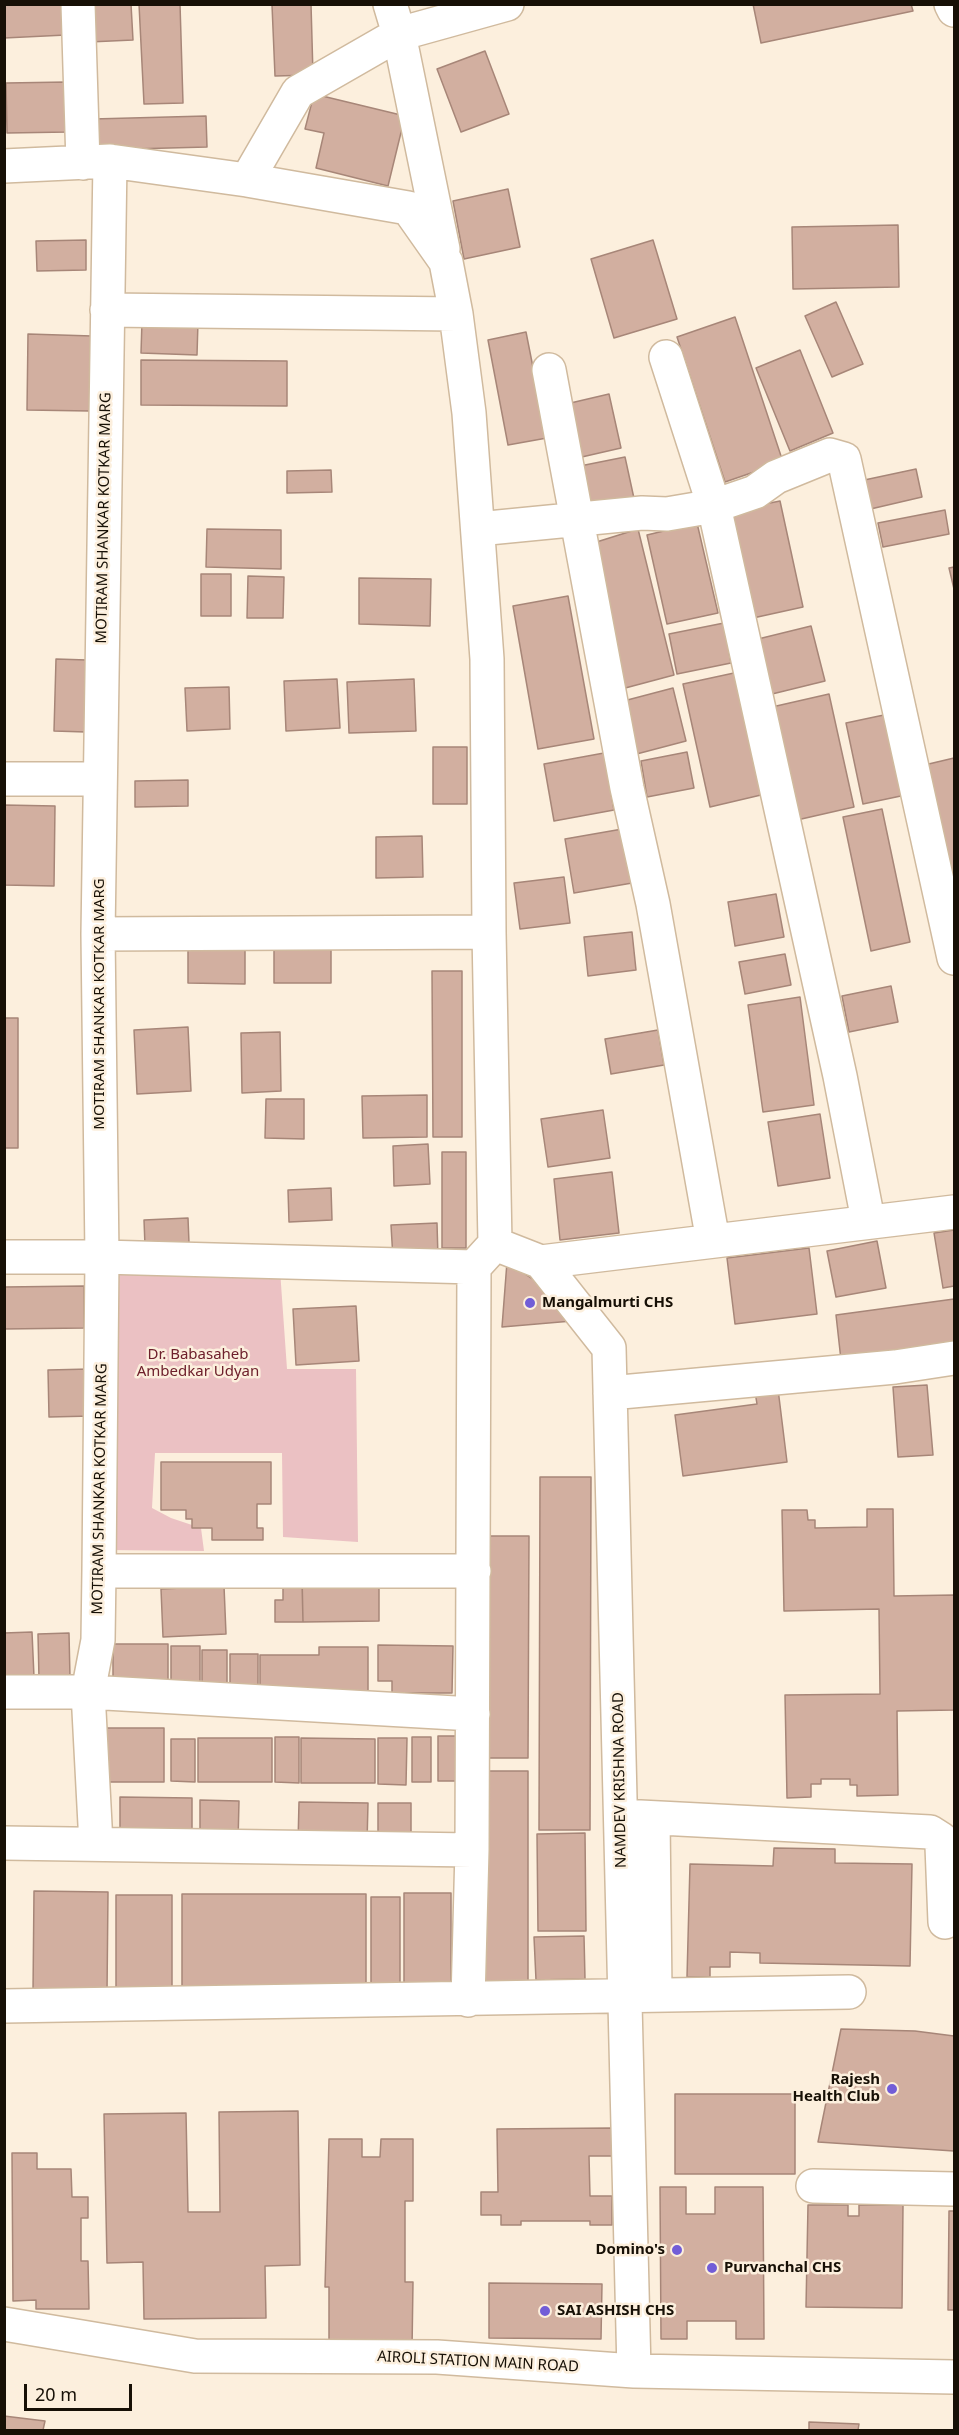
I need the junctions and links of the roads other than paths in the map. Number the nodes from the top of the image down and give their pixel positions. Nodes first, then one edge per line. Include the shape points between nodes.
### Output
1 (78, 4) edge
2 (507, 4) edge
3 (951, 4) edge
4 (954, 10) edge
5 (395, 19) edge
6 (96, 162) junction
7 (4, 166) edge
8 (247, 180) junction
9 (446, 262) junction
10 (107, 310) junction
11 (456, 314) junction
12 (666, 357) dead end
13 (549, 370) dead end
14 (714, 506) junction
15 (575, 519) junction
16 (478, 529) junction
17 (4, 778) edge
18 (100, 779) junction
19 (489, 932) junction
20 (98, 934) junction
21 (954, 958) edge
22 (954, 1212) edge
23 (868, 1220) junction
24 (713, 1241) junction
25 (484, 1255) junction
26 (4, 1257) edge
27 (102, 1257) junction
28 (541, 1262) junction
29 (954, 1358) edge
30 (610, 1393) junction
31 (474, 1571) junction
32 (99, 1572) junction
33 (4, 1692) edge
34 (88, 1692) junction
35 (473, 1714) junction
36 (621, 1816) junction
37 (653, 1818) junction
38 (4, 1843) edge
39 (96, 1844) junction
40 (472, 1850) junction
41 (945, 1922) dead end
42 (849, 1992) dead end
43 (639, 1994) junction
44 (468, 2000) junction
45 (4, 2006) edge
46 (813, 2186) dead end
47 (954, 2189) edge
48 (4, 2324) edge
49 (634, 2371) junction
50 (954, 2377) edge

1 - 6 street, MOTIRAM SHANKAR KOTKAR MARG
2 - 5 street
3 - 4 street
5 - 8 street via 298,92
5 - 9 street
6 - 7 street
6 - 8 street
6 - 10 street, MOTIRAM SHANKAR KOTKAR MARG
8 - 9 street via 408,208
9 - 11 street
10 - 11 street
10 - 18 street, MOTIRAM SHANKAR KOTKAR MARG
11 - 16 street
12 - 14 street
13 - 15 street
14 - 15 street via 667,514
14 - 21 street via 755,492 776,477 830,455 844,459
14 - 23 street
15 - 16 street
15 - 24 street via 653,904
16 - 19 street via 488,659
17 - 18 street
18 - 20 street, MOTIRAM SHANKAR KOTKAR MARG
19 - 20 street
19 - 25 street
20 - 27 street, MOTIRAM SHANKAR KOTKAR MARG
22 - 23 street
23 - 24 street
24 - 28 street
25 - 27 street
25 - 28 street
25 - 31 street
26 - 27 street
27 - 32 street, MOTIRAM SHANKAR KOTKAR MARG
28 - 30 street, NAMDEV KRISHNA ROAD via 609,1348
29 - 30 street
30 - 36 street, NAMDEV KRISHNA ROAD
31 - 32 street
31 - 35 street
32 - 34 street, MOTIRAM SHANKAR KOTKAR MARG via 98,1640
33 - 34 street
34 - 35 street
34 - 39 street, MOTIRAM SHANKAR KOTKAR MARG
35 - 40 street
36 - 37 street
36 - 43 street, NAMDEV KRISHNA ROAD
37 - 41 street via 936,1834 942,1845
37 - 43 street
38 - 39 street
39 - 40 street
40 - 44 street
42 - 43 street
43 - 44 street
43 - 49 street, NAMDEV KRISHNA ROAD
44 - 45 street
46 - 47 street
48 - 49 street, AIROLI STATION MAIN ROAD via 195,2356 437,2357
49 - 50 street, AIROLI STATION MAIN ROAD

